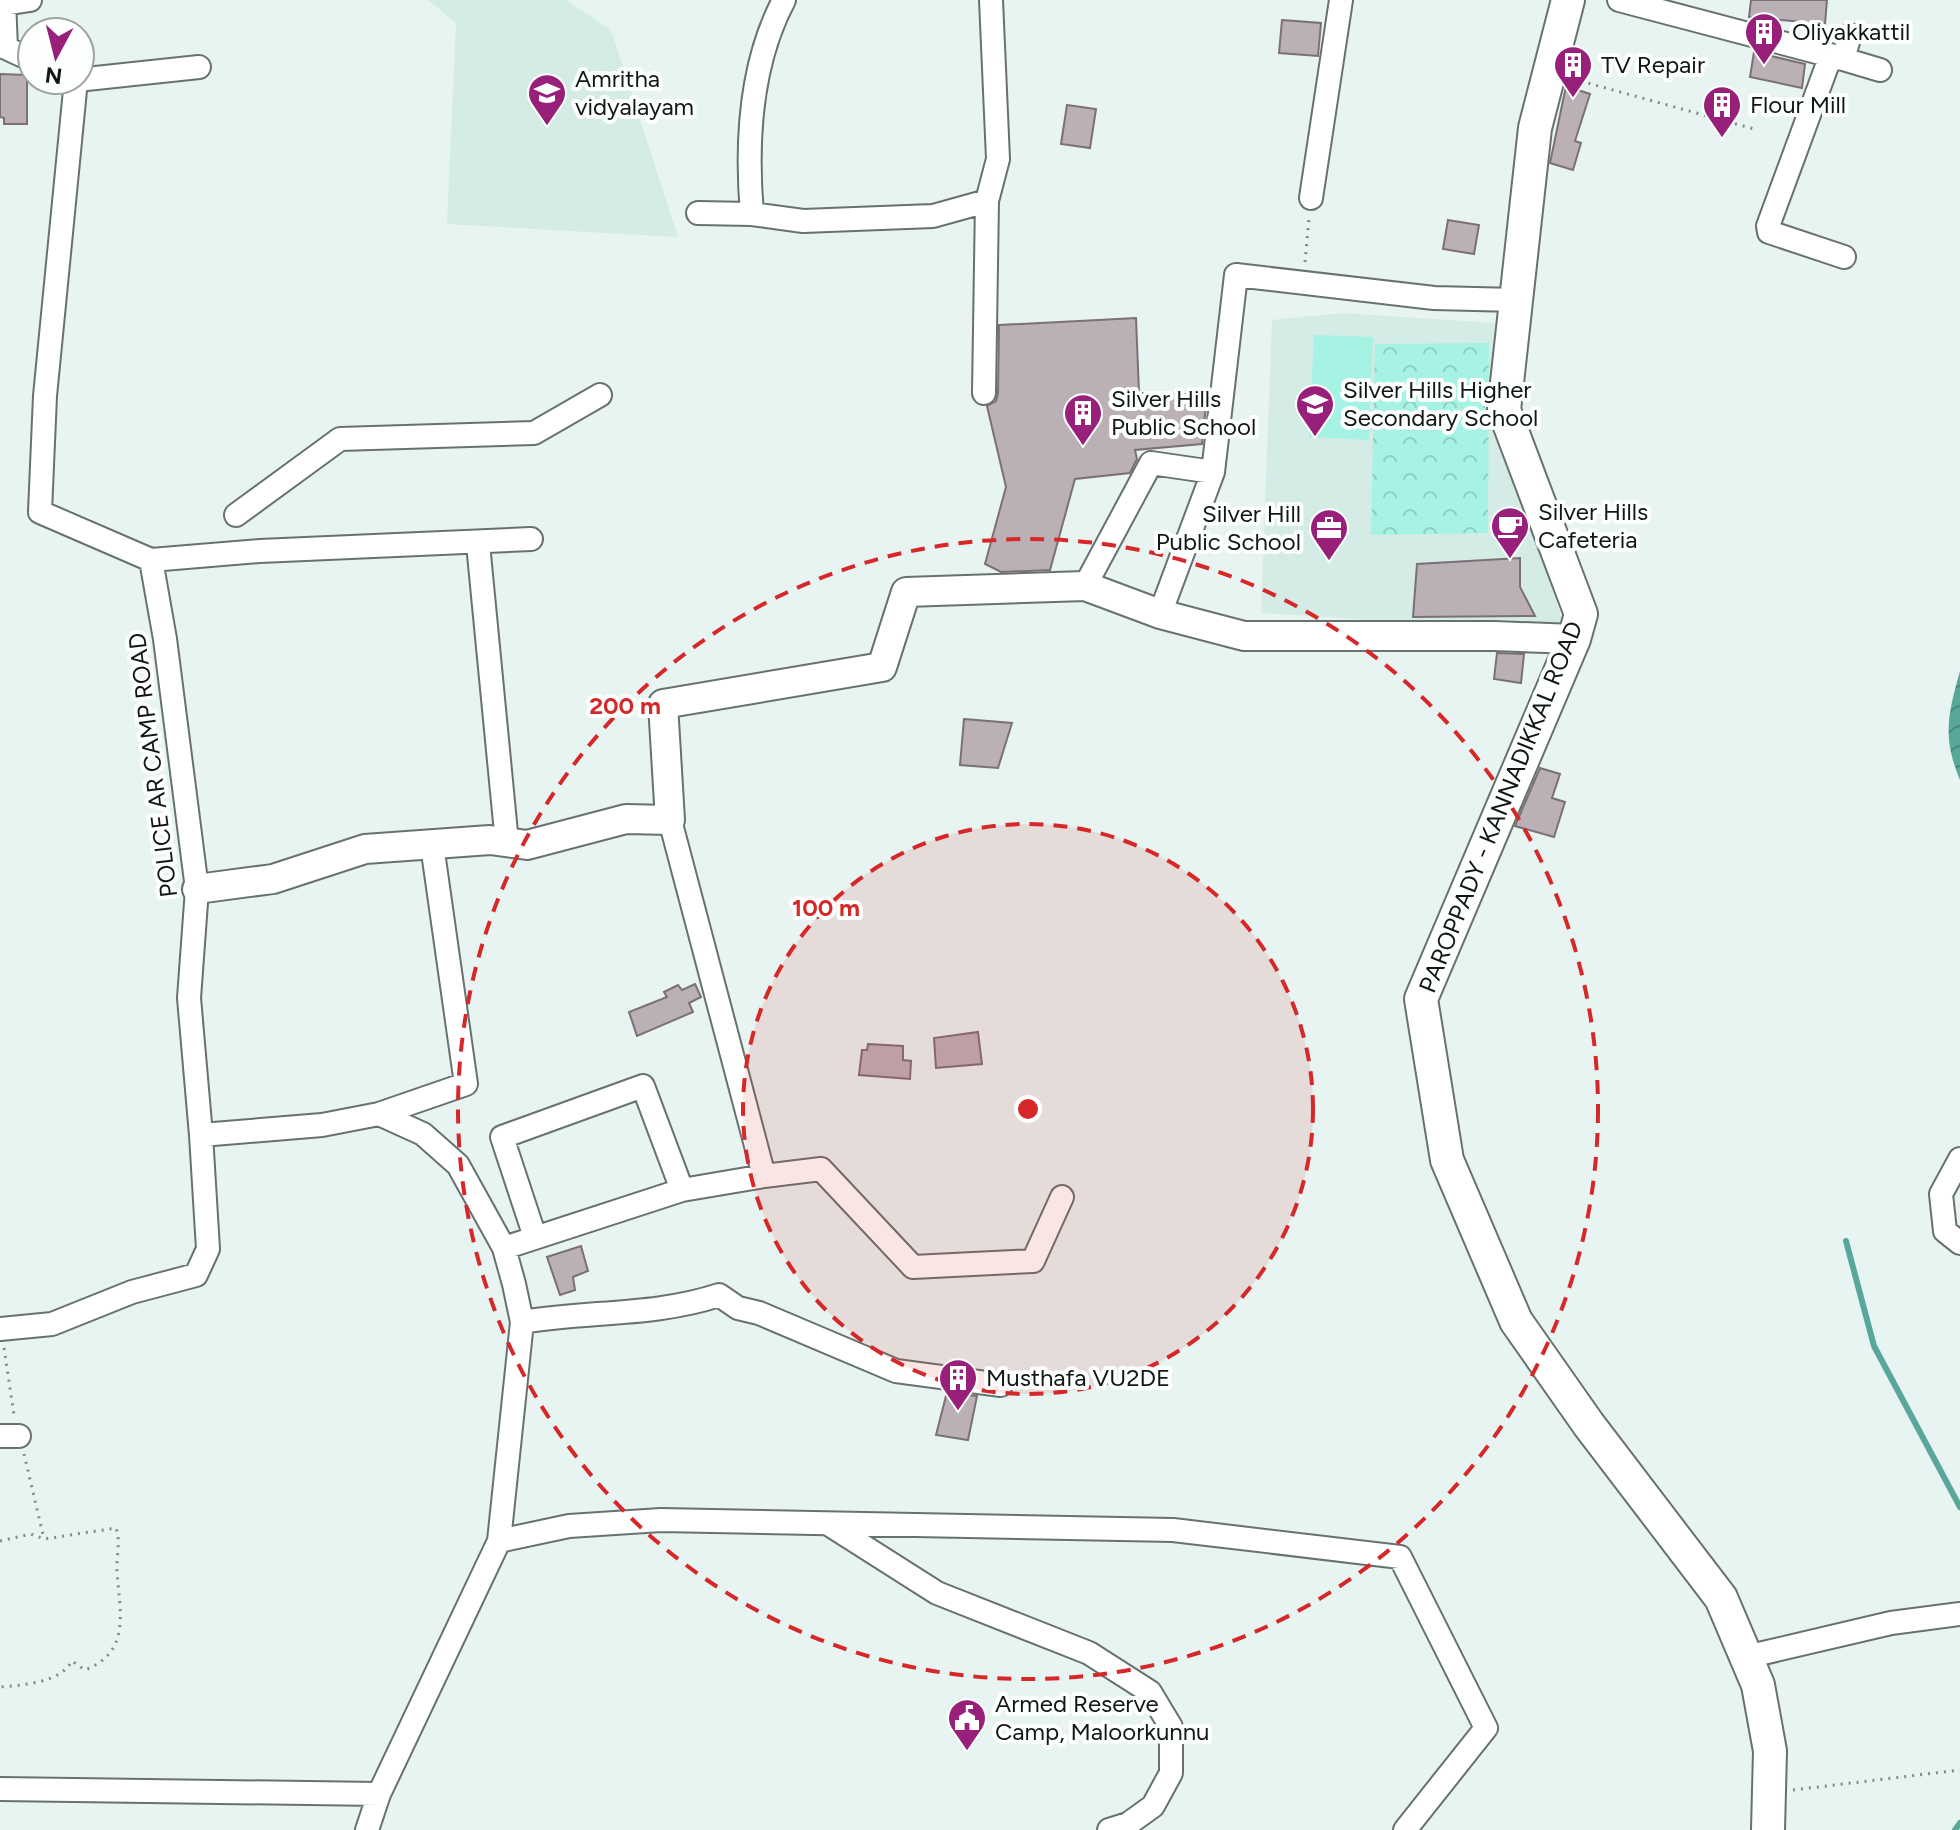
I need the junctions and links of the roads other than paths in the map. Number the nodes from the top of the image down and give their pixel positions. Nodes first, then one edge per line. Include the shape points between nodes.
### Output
1 (30, 0) edge
2 (784, 0) edge
3 (991, 0) edge
4 (1341, 0) edge
5 (1568, 0) edge
6 (1619, 0) edge
7 (4, 2) edge
8 (1850, 35) dead end
9 (3, 48) edge
10 (1837, 57) junction
11 (199, 67) dead end
12 (1880, 70) dead end
13 (96, 78) edge
14 (75, 96) edge
15 (1311, 198) road end
16 (987, 201) junction
17 (698, 213) dead end
18 (752, 214) junction
19 (1844, 257) dead end
20 (1516, 300) junction
21 (984, 393) dead end
22 (600, 395) dead end
23 (1213, 472) junction
24 (236, 515) dead end
25 (531, 539) dead end
26 (478, 544) junction
27 (151, 560) junction
28 (1085, 586) junction
29 (1160, 614) junction
30 (1574, 639) junction
31 (670, 820) junction
32 (507, 843) junction
33 (432, 845) junction
34 (197, 889) junction
35 (379, 1114) junction
36 (201, 1135) junction
37 (1960, 1159) edge
38 (764, 1176) junction
39 (682, 1190) junction
40 (1062, 1197) dead end
41 (535, 1237) junction
42 (1960, 1243) edge
43 (504, 1248) junction
44 (522, 1322) junction
45 (0, 1329) edge
46 (1001, 1385) dead end
47 (829, 1525) junction
48 (499, 1541) junction
49 (1960, 1614) edge
50 (1746, 1657) junction
51 (0, 1789) edge
52 (379, 1794) junction
53 (367, 1830) edge
54 (1109, 1830) edge
55 (1405, 1830) edge
56 (1768, 1830) edge

1 - 7 street
2 - 18 street via 757,83 748,159
3 - 16 street via 998,159
4 - 15 street
5 - 20 main road, PAROPPADY - KANNADIKKAL ROAD via 1535,128
6 - 10 street
7 - 9 street
8 - 10 street
10 - 12 street
10 - 19 street via 1768,226 1769,232
11 - 13 street
14 - 27 street via 45,396 40,512
16 - 18 street via 933,216 803,221
16 - 21 street
17 - 18 street
20 - 23 street via 1434,298 1236,275
20 - 30 main road, PAROPPADY - KANNADIKKAL ROAD via 1504,410 1581,614
22 - 24 street via 534,433 340,439
23 - 28 street via 1151,463
23 - 29 street
25 - 26 street
26 - 27 street
26 - 32 street
27 - 34 street, POLICE AR CAMP ROAD
28 - 29 street
28 - 31 street via 906,592 882,667 663,704
29 - 30 street via 1244,636
30 - 50 main road, PAROPPADY - KANNADIKKAL ROAD via 1421,999 1447,1160 1516,1321 1721,1598
31 - 32 street via 626,819 527,845
31 - 38 street
32 - 33 street
33 - 34 street via 365,849 273,879
33 - 35 street via 466,1084
34 - 36 street, POLICE AR CAMP ROAD via 189,998
35 - 36 street via 322,1125
35 - 43 street via 423,1134 458,1165
36 - 45 street, POLICE AR CAMP ROAD via 208,1249 196,1275 132,1292 52,1324
37 - 42 street via 1941,1194 1945,1231
38 - 39 street
38 - 40 street via 821,1169 913,1267 1033,1261
39 - 41 street
39 - 41 street via 643,1086 502,1137
41 - 43 street
43 - 44 street
44 - 46 street via 660,1310 719,1295 738,1308 896,1371
44 - 48 street
47 - 48 street via 613,1522
47 - 54 street via 937,1593 1089,1653 1150,1692 1171,1727 1171,1773 1153,1806
47 - 55 street via 1173,1530 1400,1557 1486,1728
48 - 52 street
49 - 50 street via 1891,1623
50 - 56 main road, PAROPPADY - KANNADIKKAL ROAD via 1758,1685 1770,1751
51 - 52 street
52 - 53 street

